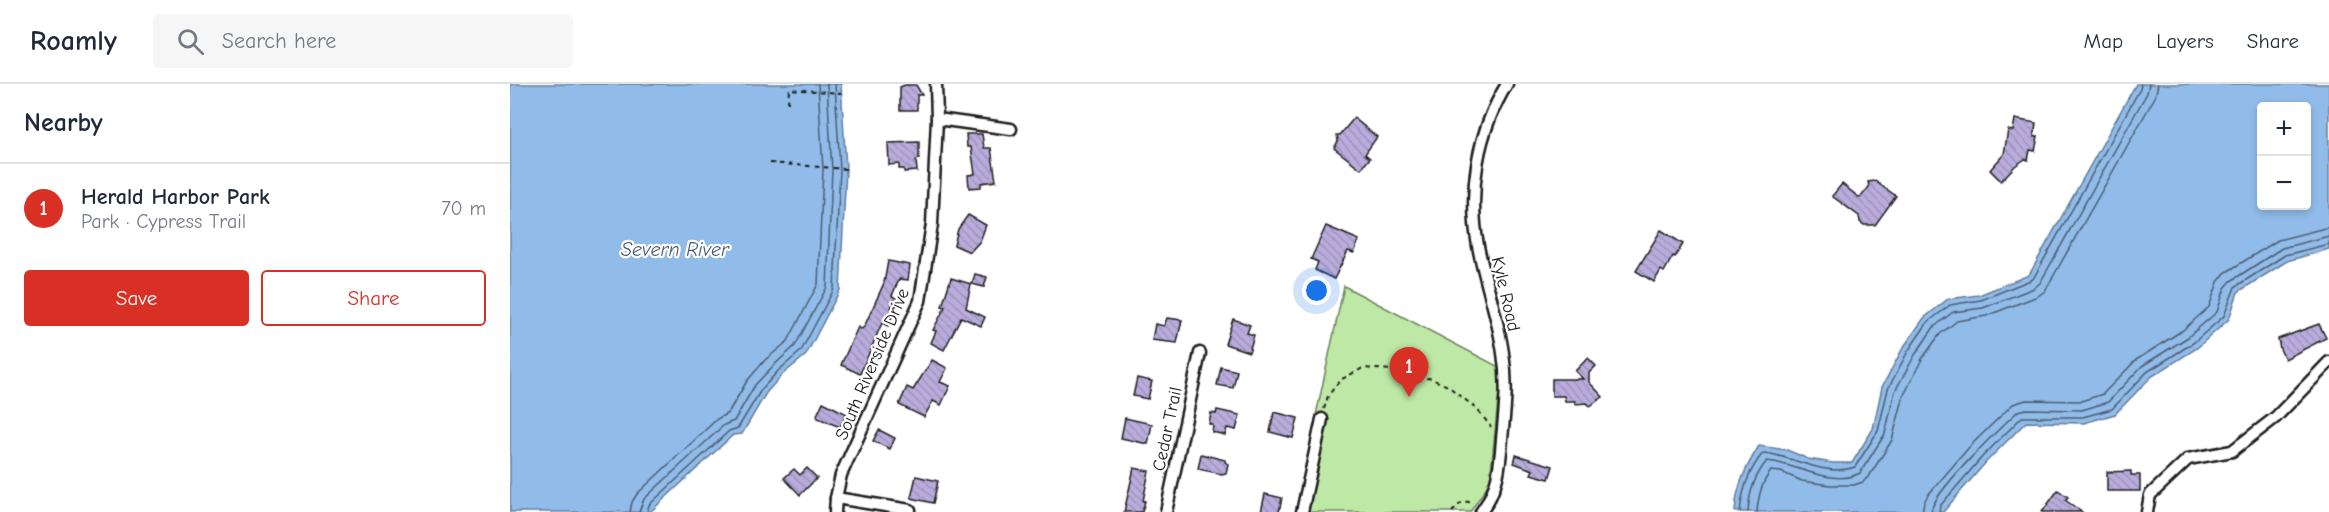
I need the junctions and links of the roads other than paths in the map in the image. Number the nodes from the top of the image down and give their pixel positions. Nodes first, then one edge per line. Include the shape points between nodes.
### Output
1 (936, 84) edge
2 (1507, 84) edge
3 (937, 119) junction
4 (1011, 129) dead end
5 (1200, 353) dead end
6 (2329, 362) edge
7 (1322, 419) road end
8 (836, 498) junction
9 (910, 510) dead end
10 (1482, 511) edge
11 (835, 512) edge
12 (1166, 512) edge
13 (1302, 512) edge
14 (2147, 512) edge

1 - 3 street, South Riverside Drive
2 - 10 street, Kyle Road via 1491,111 1473,191 1478,246 1503,351 1507,390 1499,474
3 - 4 street
3 - 8 street, South Riverside Drive via 932,224 920,301 842,475
5 - 12 street, Cedar Trail
6 - 14 street via 2276,417 2232,451 2188,459 2151,495
7 - 13 street
8 - 9 street
8 - 11 street, South Riverside Drive

